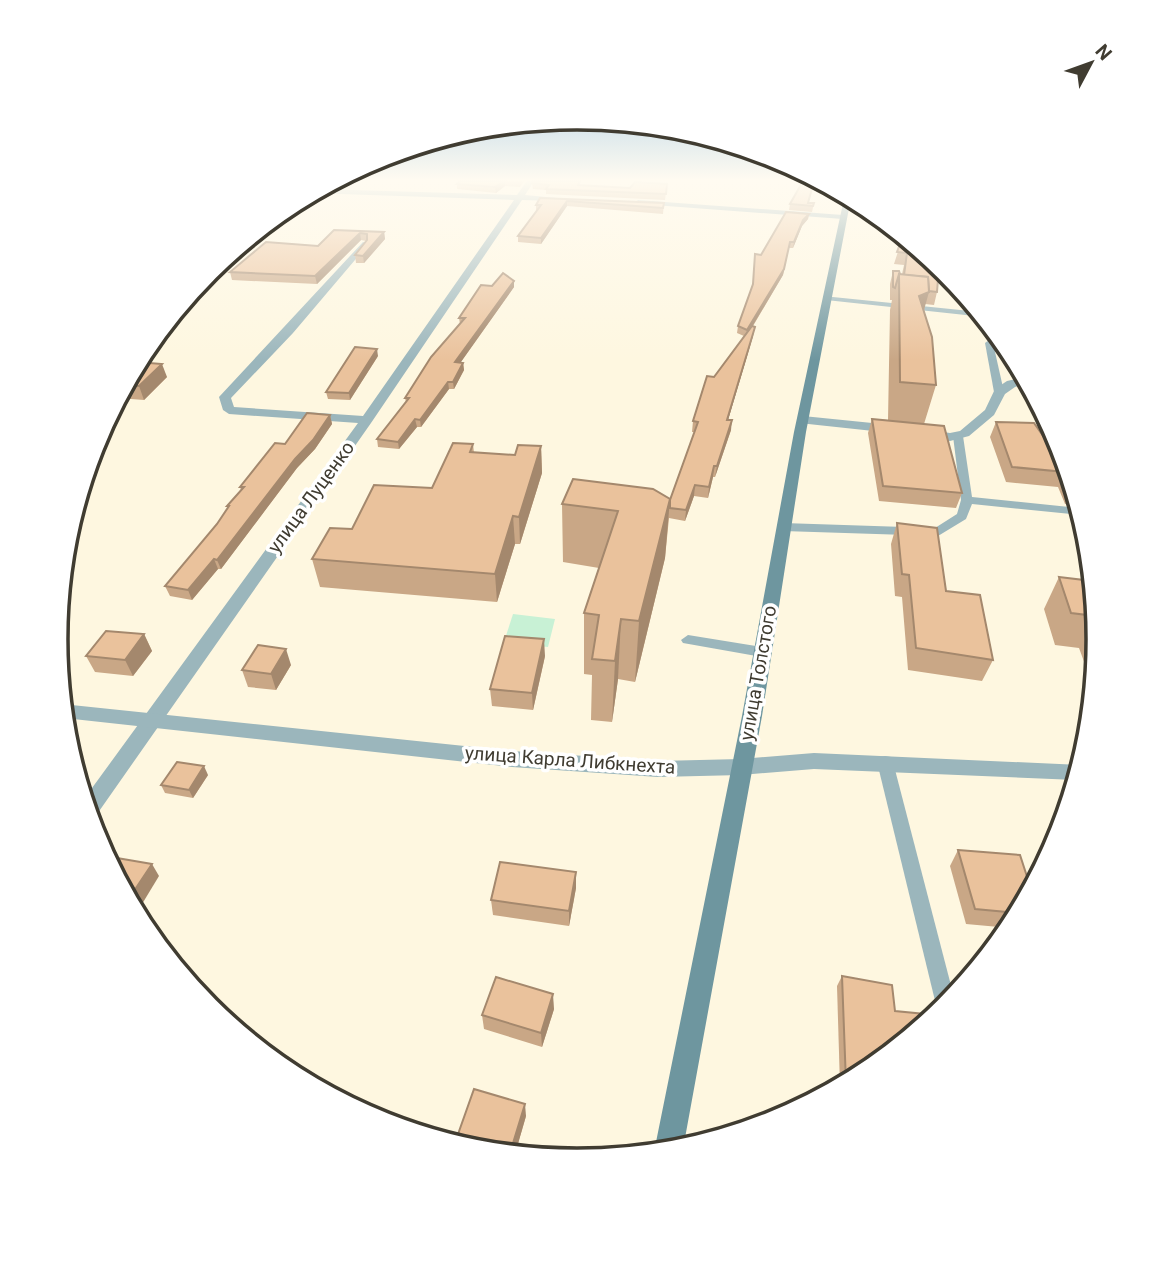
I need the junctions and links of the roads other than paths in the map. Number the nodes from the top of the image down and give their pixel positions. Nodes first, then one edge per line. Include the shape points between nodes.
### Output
1 (489, 241) edge
2 (838, 241) edge
3 (363, 246) edge
4 (826, 298) junction
5 (967, 313) edge
6 (989, 343) dead end
7 (1017, 383) edge
8 (999, 392) junction
9 (367, 420) junction
10 (803, 420) junction
11 (958, 436) junction
12 (967, 500) junction
13 (1069, 511) edge
14 (783, 527) junction
15 (688, 640) dead end
16 (762, 652) junction
17 (74, 712) edge
18 (155, 719) junction
19 (885, 762) junction
20 (741, 768) junction
21 (1068, 771) edge
22 (94, 801) edge
23 (942, 993) edge
24 (670, 1139) edge

1 - 9 street, улица Луценко
2 - 4 main road, улица Толстого
3 - 9 street via 225,397 229,411
4 - 5 lane
4 - 10 main road, улица Толстого
6 - 8 lane
7 - 8 street
8 - 11 street via 991,415
9 - 18 street, улица Луценко
10 - 11 street
10 - 14 main road, улица Толстого
11 - 12 lane
12 - 13 lane
12 - 14 lane via 962,516 938,532
14 - 16 main road, улица Толстого
15 - 16 lane
16 - 20 main road, улица Толстого
17 - 18 street, улица Карла Либкнехта
18 - 20 street, улица Карла Либкнехта via 512,759 658,769
18 - 22 street, улица Луценко
19 - 20 street, улица Карла Либкнехта via 814,761
19 - 21 street, улица Карла Либкнехта
19 - 23 lane
20 - 24 main road, улица Толстого

